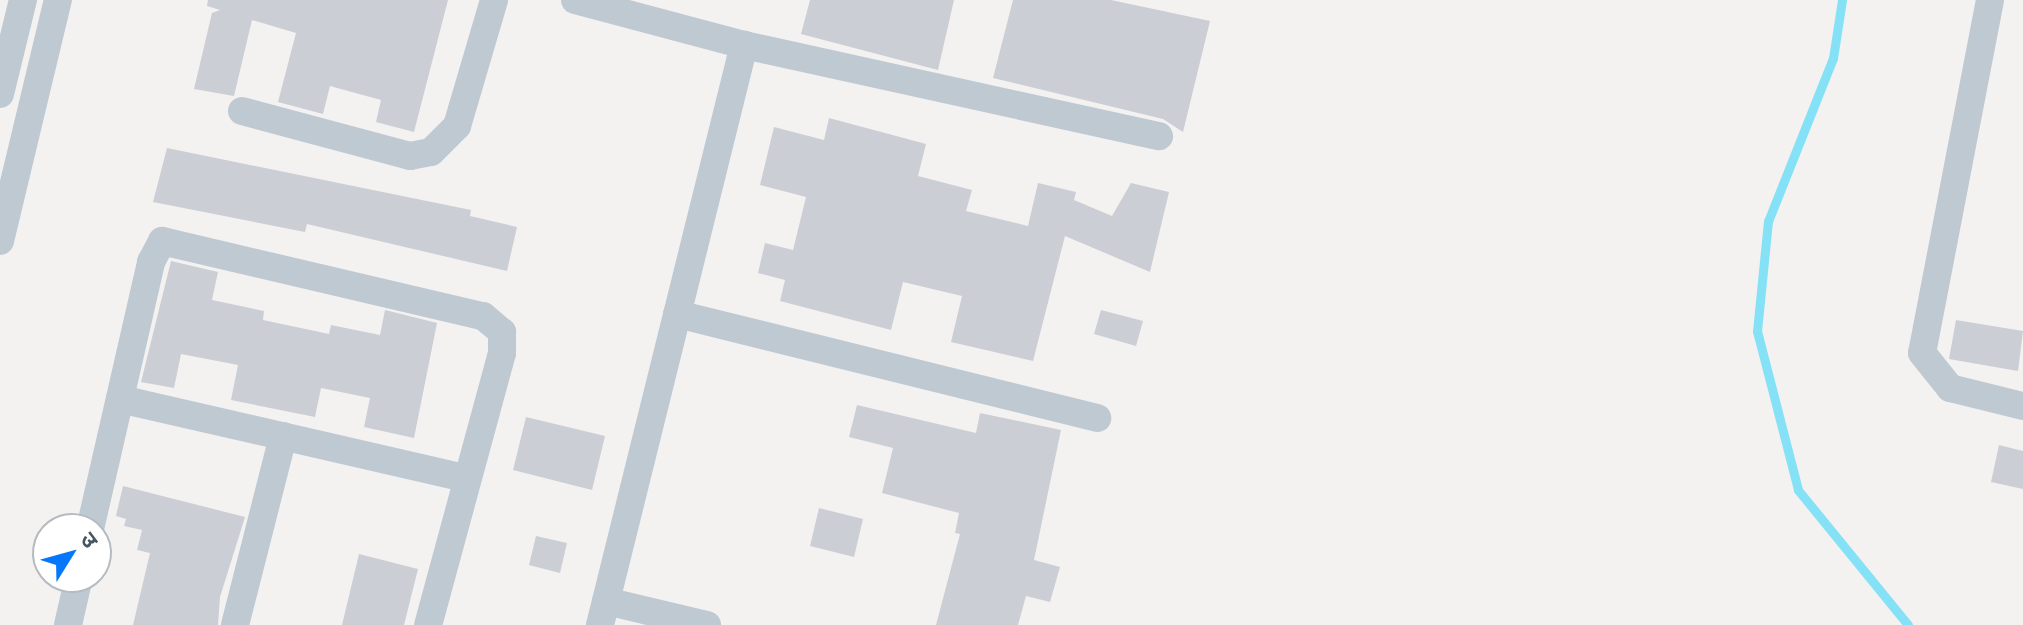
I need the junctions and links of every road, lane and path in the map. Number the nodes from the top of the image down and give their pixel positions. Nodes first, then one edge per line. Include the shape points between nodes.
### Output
1 (23, 0) edge
2 (58, 0) edge
3 (494, 0) edge
4 (575, 0) edge
5 (1990, 0) edge
6 (744, 45) junction
7 (0, 94) edge
8 (242, 111) dead end
9 (1159, 136) dead end
10 (0, 241) edge
11 (677, 314) junction
12 (120, 399) junction
13 (2023, 406) edge
14 (1097, 418) dead end
15 (283, 436) junction
16 (464, 478) junction
17 (94, 513) edge
18 (75, 593) edge
19 (603, 613) edge
20 (68, 625) edge
21 (235, 625) edge
22 (428, 625) edge
23 (707, 625) edge

1 - 7 street
2 - 10 street
3 - 8 street via 457,126 431,152 410,156
4 - 6 street
5 - 13 street via 1922,353 1950,388
6 - 9 street
6 - 11 street
11 - 14 street
11 - 19 street
12 - 15 street
12 - 16 street via 155,248 176,243 483,316 502,332 502,353
12 - 17 street
15 - 16 street
15 - 21 street
16 - 22 street
18 - 20 street
19 - 23 street

